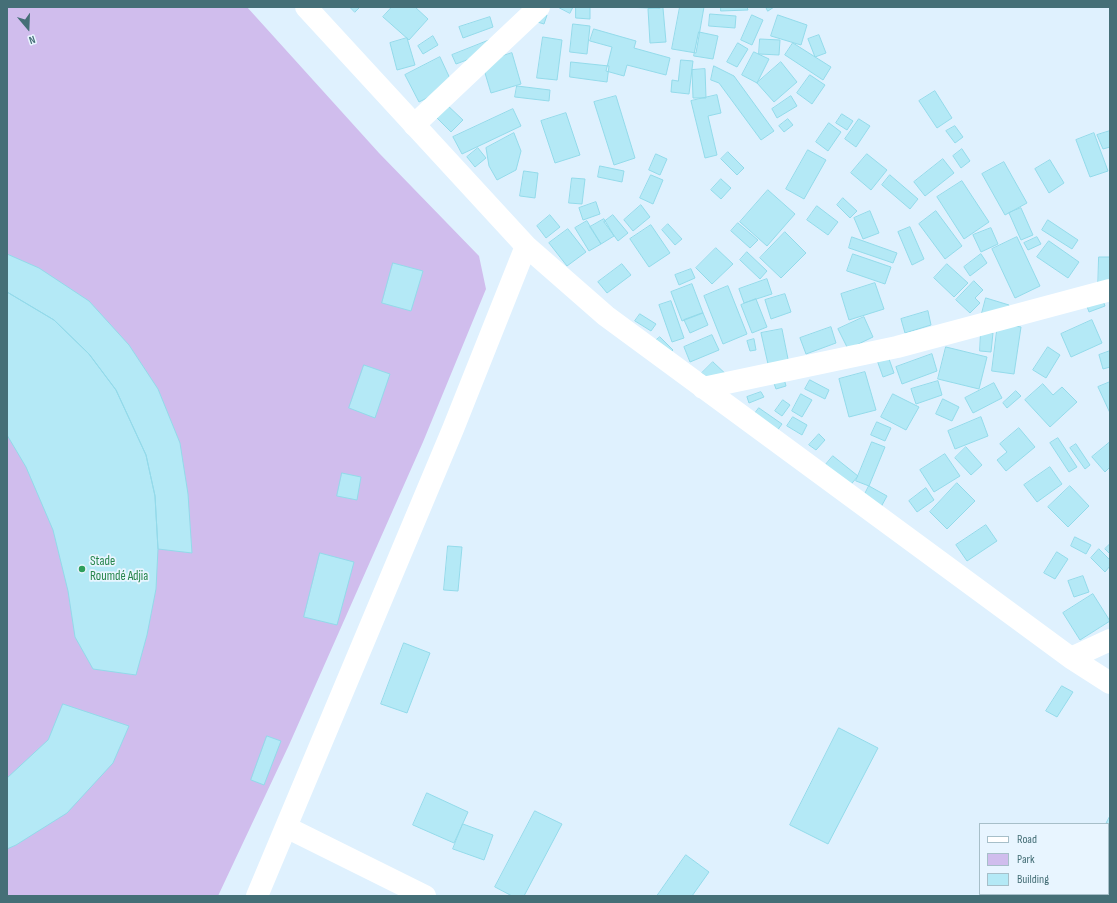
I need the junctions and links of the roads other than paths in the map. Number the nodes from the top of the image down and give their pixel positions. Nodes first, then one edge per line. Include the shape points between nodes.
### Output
1 (306, 7) edge
2 (540, 7) edge
3 (414, 125) junction
4 (526, 246) junction
5 (1110, 290) edge
6 (703, 388) junction
7 (1110, 640) edge
8 (1071, 658) junction
9 (1110, 683) edge
10 (286, 827) junction
11 (257, 896) edge
12 (425, 896) edge

1 - 3 street
2 - 3 street
3 - 4 street
4 - 6 street via 606,316
4 - 10 street via 453,429
5 - 6 street via 897,347
6 - 8 street
7 - 8 street
8 - 9 street
10 - 11 street
10 - 12 street

